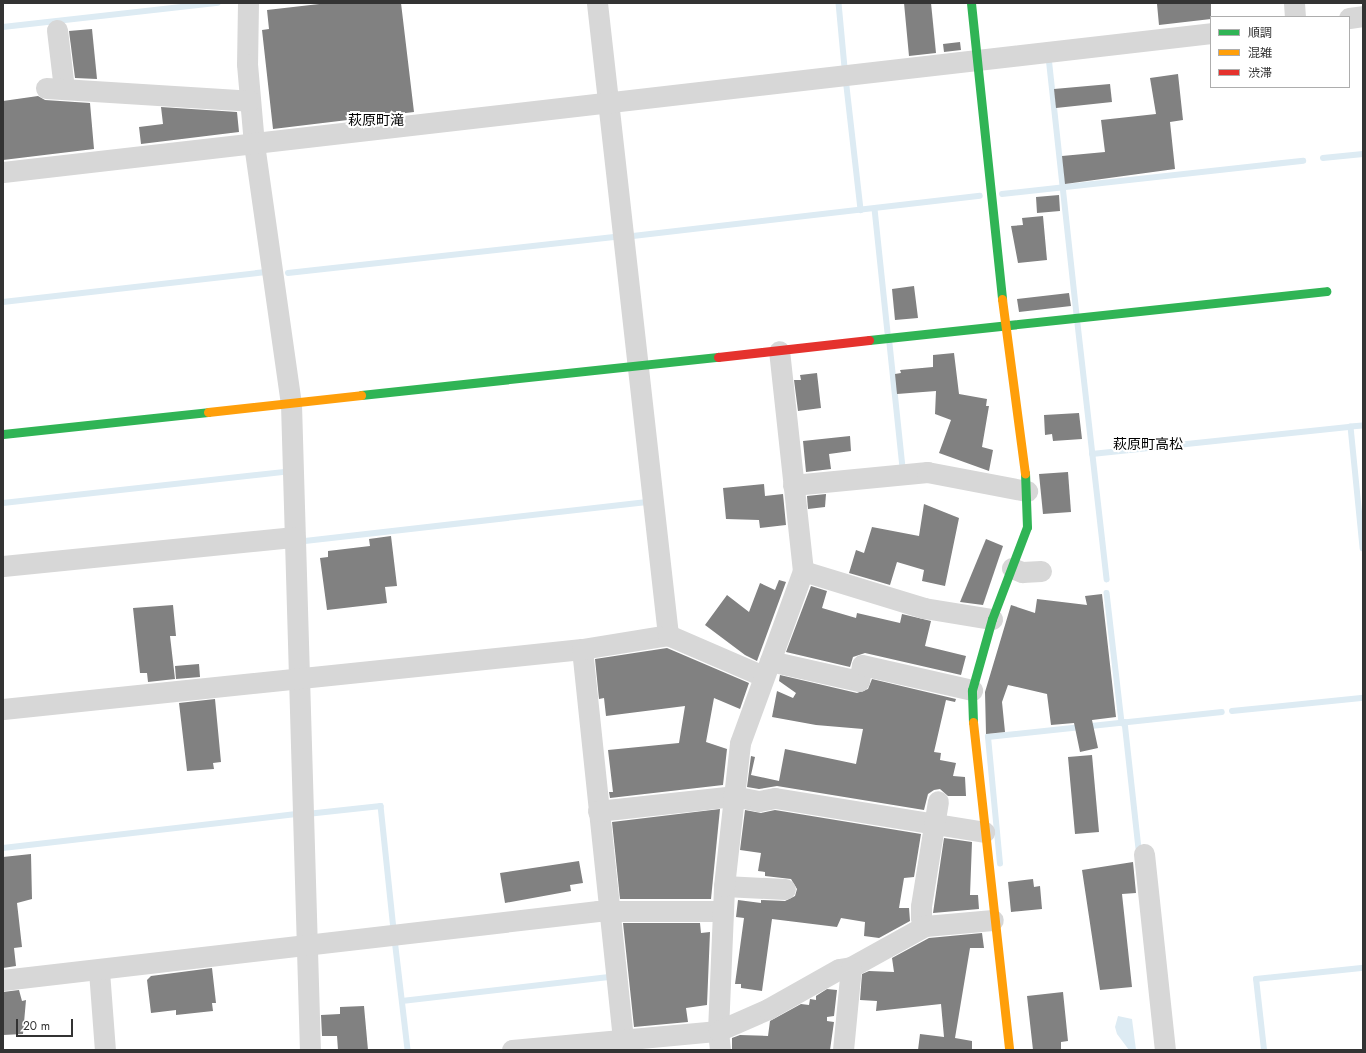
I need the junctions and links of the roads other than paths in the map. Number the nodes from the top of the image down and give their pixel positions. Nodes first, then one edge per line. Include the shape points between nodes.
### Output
1 (248, 3) edge
2 (598, 3) edge
3 (971, 3) edge
4 (1294, 3) edge
5 (1295, 16) edge
6 (1363, 16) edge
7 (1350, 18) edge
8 (57, 30) dead end
9 (1210, 33) edge
10 (978, 59) junction
11 (608, 100) junction
12 (250, 101) junction
13 (254, 144) junction
14 (3, 172) edge
15 (1326, 291) dead end
16 (1005, 326) junction
17 (779, 351) junction
18 (638, 366) junction
19 (291, 404) junction
20 (3, 434) edge
21 (793, 485) junction
22 (1027, 491) junction
23 (295, 537) junction
24 (3, 566) edge
25 (1012, 568) junction
26 (803, 571) junction
27 (1041, 571) dead end
28 (992, 619) junction
29 (668, 635) junction
30 (582, 649) junction
31 (766, 668) junction
32 (300, 680) junction
33 (972, 690) junction
34 (3, 709) edge
35 (732, 796) junction
36 (938, 801) dead end
37 (598, 812) junction
38 (934, 825) junction
39 (984, 832) junction
40 (1144, 854) dead end
41 (724, 886) junction
42 (785, 889) dead end
43 (609, 911) junction
44 (723, 911) junction
45 (994, 920) junction
46 (926, 926) junction
47 (307, 945) junction
48 (851, 967) junction
49 (99, 971) junction
50 (3, 980) edge
51 (719, 1040) edge
52 (624, 1044) edge
53 (105, 1050) edge
54 (310, 1050) edge
55 (512, 1050) edge
56 (843, 1050) edge
57 (1009, 1050) edge
58 (1165, 1050) edge

1 - 12 street via 247,64
2 - 11 street
3 - 10 street
4 - 5 street
6 - 7 street
8 - 12 street via 55,88
9 - 10 street
10 - 11 street
10 - 16 street
11 - 13 street
11 - 18 street
12 - 13 street
13 - 14 street
13 - 19 street
15 - 16 street
16 - 17 street
16 - 22 street
17 - 18 street
17 - 21 street
18 - 19 street
18 - 29 street
19 - 20 street
19 - 23 street
21 - 22 street via 927,472
21 - 26 street
22 - 25 street via 1027,527
23 - 24 street
23 - 32 street
25 - 27 street via 1022,572
25 - 28 street
26 - 28 street via 924,608
26 - 31 street
28 - 33 street
29 - 30 street
29 - 31 street
30 - 32 street
30 - 37 street
31 - 33 street via 859,681 862,664
31 - 35 street via 740,743
32 - 34 street
32 - 47 street
33 - 39 street via 973,740
35 - 37 street
35 - 38 street via 759,801 775,798
35 - 41 street
36 - 38 street
37 - 43 street
38 - 39 street
38 - 46 street via 921,906 921,918
39 - 45 street
40 - 58 street
41 - 42 street
41 - 44 street
43 - 44 street
43 - 47 street
43 - 52 street
44 - 51 street
45 - 46 street
45 - 57 street
46 - 48 street
47 - 49 street
47 - 54 street
48 - 51 street via 839,970 768,1009
48 - 56 street
49 - 50 street
49 - 53 street
51 - 52 street
52 - 55 street

